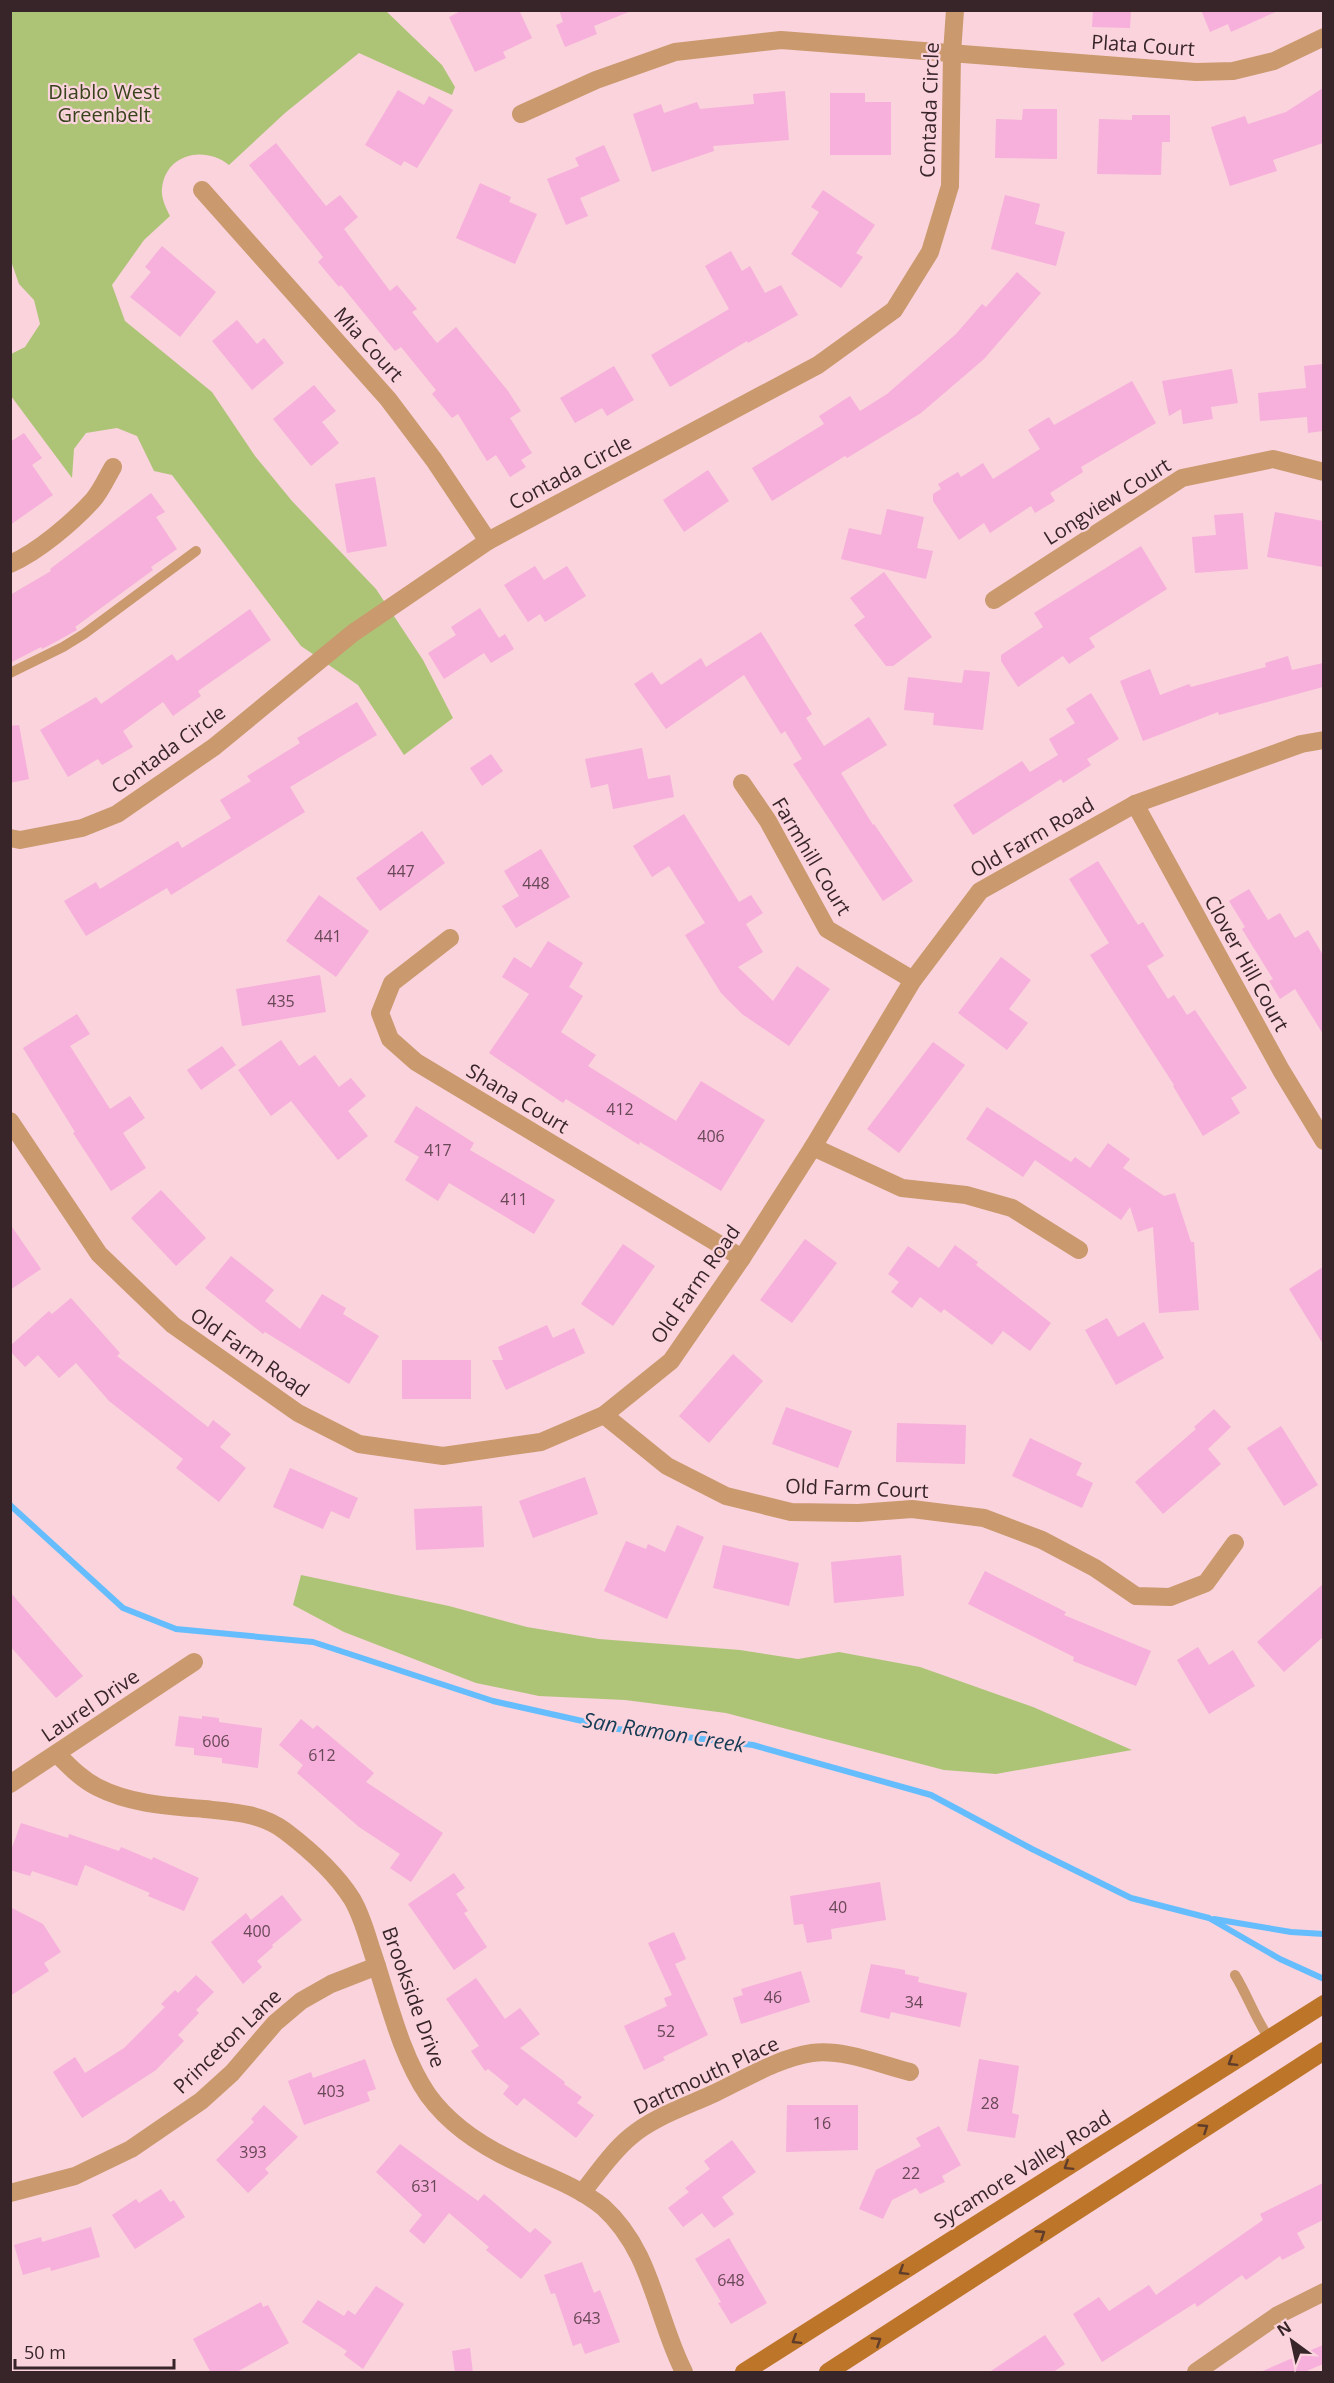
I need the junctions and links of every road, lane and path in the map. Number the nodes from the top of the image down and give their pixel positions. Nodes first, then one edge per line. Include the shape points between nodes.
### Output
1 (955, 10) edge
2 (1323, 37) edge
3 (952, 53) junction
4 (521, 114) dead end
5 (202, 190) dead end
6 (113, 467) dead end
7 (1323, 472) edge
8 (488, 541) junction
9 (196, 551) dead end
10 (10, 564) edge
11 (994, 600) dead end
12 (10, 673) edge
13 (1323, 740) edge
14 (742, 783) dead end
15 (1135, 804) junction
16 (10, 838) edge
17 (450, 938) dead end
18 (913, 980) junction
19 (10, 1121) edge
20 (1323, 1141) edge
21 (813, 1147) junction
22 (1079, 1250) dead end
23 (742, 1258) junction
24 (604, 1415) junction
25 (1235, 1543) dead end
26 (194, 1662) dead end
27 (57, 1754) junction
28 (10, 1784) edge
29 (377, 1966) junction
30 (1235, 1975) dead end
31 (1320, 2006) edge
32 (1269, 2038) junction
33 (1323, 2051) edge
34 (910, 2072) dead end
35 (10, 2193) edge
36 (582, 2193) junction
37 (1323, 2292) edge
38 (684, 2373) edge
39 (744, 2373) edge
40 (828, 2373) edge
41 (1196, 2373) edge

1 - 3 street, Contada Circle
2 - 3 street, Plata Court via 1274,61 1233,71 1196,72
3 - 4 street, Plata Court via 781,40 675,52 596,80
3 - 8 street, Contada Circle via 950,186 930,252 894,310 818,365
5 - 8 street, Mia Court via 388,399
6 - 10 street via 95,498 61,529
7 - 11 street, Longview Court via 1273,459 1182,478
8 - 16 street, Contada Circle via 353,633 214,747 117,814 82,828 20,840
9 - 12 lane via 74,640
13 - 15 street, Old Farm Road via 1301,744
14 - 18 street, Farmhill Court via 768,821 827,929
15 - 18 street, Old Farm Road via 980,891
15 - 20 street, Clover Hill Court
17 - 23 street, Shana Court via 392,983 380,1013 390,1039 416,1062
18 - 21 street, Old Farm Road
19 - 24 street, Old Farm Road via 99,1254 173,1325 298,1413 358,1444 443,1456 541,1442
21 - 22 street via 902,1188 966,1195 1012,1208
21 - 23 street, Old Farm Road
23 - 24 street, Old Farm Road via 671,1361
24 - 25 street, Old Farm Court via 667,1466 726,1496 791,1512 912,1509 984,1518 1042,1540 1095,1568 1136,1596 1170,1597 1206,1583
26 - 27 street, Laurel Drive
27 - 28 street, Laurel Drive
27 - 29 street, Brookside Drive via 87,1781 122,1797 244,1813 262,1817 283,1829 342,1884 353,1902
29 - 35 street, Princeton Lane via 301,2001 201,2101 131,2149 75,2176
29 - 36 street, Brookside Drive via 413,2069 440,2109 477,2141
30 - 32 lane
31 - 32 main road, Sycamore Valley Road
32 -> 39 main road, Sycamore Valley Road
40 -> 33 main road
34 - 36 street, Dartmouth Place via 831,2053 788,2059 631,2136
36 - 38 street, Brookside Drive via 604,2208 638,2252
37 - 41 street via 1278,2315

